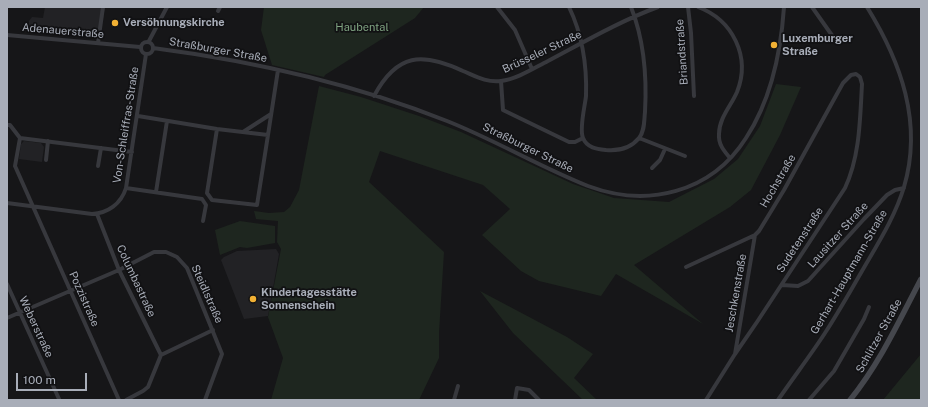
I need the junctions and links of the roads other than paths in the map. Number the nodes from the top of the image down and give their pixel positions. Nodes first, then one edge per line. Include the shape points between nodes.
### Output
1 (103, 7) edge
2 (166, 7) edge
3 (497, 7) edge
4 (569, 7) edge
5 (631, 7) edge
6 (658, 7) edge
7 (688, 7) edge
8 (698, 7) edge
9 (784, 7) edge
10 (812, 7) edge
11 (867, 7) edge
12 (635, 17) junction
13 (7, 35) edge
14 (836, 41) dead end
15 (149, 42) junction
16 (98, 43) junction
17 (581, 44) junction
18 (140, 47) junction
19 (154, 48) junction
20 (146, 54) junction
21 (532, 69) junction
22 (278, 70) junction
23 (856, 74) joint
24 (501, 81) junction
25 (374, 96) junction
26 (694, 96) dead end
27 (271, 114) junction
28 (138, 116) junction
29 (167, 121) junction
30 (7, 125) edge
31 (217, 129) junction
32 (243, 132) junction
33 (268, 135) junction
34 (20, 138) junction
35 (583, 138) junction
36 (640, 138) junction
37 (48, 142) junction
38 (101, 148) junction
39 (665, 149) junction
40 (132, 152) junction
41 (685, 156) dead end
42 (730, 158) junction
43 (46, 160) dead end
44 (98, 166) dead end
45 (652, 168) dead end
46 (126, 188) junction
47 (904, 188) junction
48 (156, 192) junction
49 (7, 203) edge
50 (33, 206) junction
51 (97, 214) junction
52 (203, 221) dead end
53 (755, 235) junction
54 (686, 267) dead end
55 (119, 270) junction
56 (921, 279) edge
57 (7, 284) edge
58 (782, 285) junction
59 (70, 290) junction
60 (869, 307) dead end
61 (20, 312) junction
62 (7, 318) edge
63 (213, 330) junction
64 (161, 354) junction
65 (735, 354) junction
66 (458, 386) dead end
67 (58, 400) edge
68 (119, 400) edge
69 (126, 400) edge
70 (205, 400) edge
71 (454, 400) edge
72 (515, 400) edge
73 (539, 400) edge
74 (706, 400) edge
75 (778, 400) edge
76 (809, 400) edge
77 (850, 400) edge

1 - 16 street
2 - 15 street
3 - 21 street via 515,30
4 - 17 street
5 - 12 street
6 - 12 street, Brüsseler Straße
7 - 26 street, Briandstraße via 692,33
8 - 42 street via 715,16 727,27 736,40 740,53 740,82 723,118 719,133 721,145
9 - 42 street, Straßburger Straße via 778,51 766,97 747,137
10 - 14 street
11 - 47 street, Gerhart-Hauptmann-Straße via 889,48 908,100 911,136
12 - 17 street, Brüsseler Straße
12 - 36 street via 645,74 646,97 644,127
13 - 16 street, Adenauerstraße
15 - 18 street via 143,42
15 - 19 street
16 - 18 street, Adenauerstraße
17 - 21 street, Brüsseler Straße
17 - 35 street via 586,83
18 - 20 street
19 - 20 street via 151,53
19 - 22 street, Straßburger Straße
20 - 28 street, Von-Schleiffras-Straße
21 - 24 street, Brüsseler Straße
22 - 25 street, Straßburger Straße
22 - 27 street
23 - 53 street, Hochstraße via 851,75 843,83 784,190
23 - 58 street, Sudetenstraße via 862,84 858,141 850,176 845,188
24 - 25 street, Brüsseler Straße via 484,79 438,60 419,59 394,69 383,80
24 - 35 street via 505,112 569,142
25 - 42 street, Straßburger Straße via 448,121 580,183 618,195 648,196 679,190 700,182
27 - 32 street
27 - 33 street
28 - 29 street
28 - 40 street, Von-Schleiffras-Straße
29 - 31 street
29 - 48 street
30 - 34 street via 10,125
31 - 32 street
31 - 33 street via 207,193 212,200 257,205
32 - 33 street
34 - 37 street
34 - 50 street, Pozzistraße via 15,166
35 - 36 street via 589,146 614,151 624,149
36 - 39 street
37 - 38 street
37 - 43 street
38 - 40 street
38 - 44 street
39 - 41 street
39 - 45 street via 660,160
40 - 46 street, Von-Schleiffras-Straße
46 - 48 street
46 - 51 street, Von-Schleiffras-Straße via 117,204
47 - 58 street, Lausitzer Straße via 887,195 808,281 798,286
47 - 75 street, Gerhart-Hauptmann-Straße via 890,221 851,290 826,332
48 - 52 street via 202,199 206,205
49 - 50 street, Von-Schleiffras-Straße
50 - 51 street, Von-Schleiffras-Straße
50 - 59 street, Pozzistraße
51 - 55 street, Columbastraße
53 - 54 street
53 - 65 street, Jeschkenstraße
55 - 59 street, Steidlstraße
55 - 63 street, Steidlstraße via 154,252 166,252 177,257 187,268
55 - 64 street, Columbastraße
56 - 77 main road, Schlitzer Straße via 880,357
57 - 61 street, Weberstraße
58 - 65 street, Sudetenstraße
59 - 61 street, Steidlstraße
59 - 68 street, Pozzistraße
60 - 76 street via 834,371
61 - 62 street, Steidlstraße
61 - 67 street, Weberstraße
63 - 64 street
63 - 70 street, Steidlstraße via 222,354
64 - 69 street via 148,387
65 - 74 street, Sudetenstraße
66 - 71 street
72 - 73 street via 517,388 529,390

